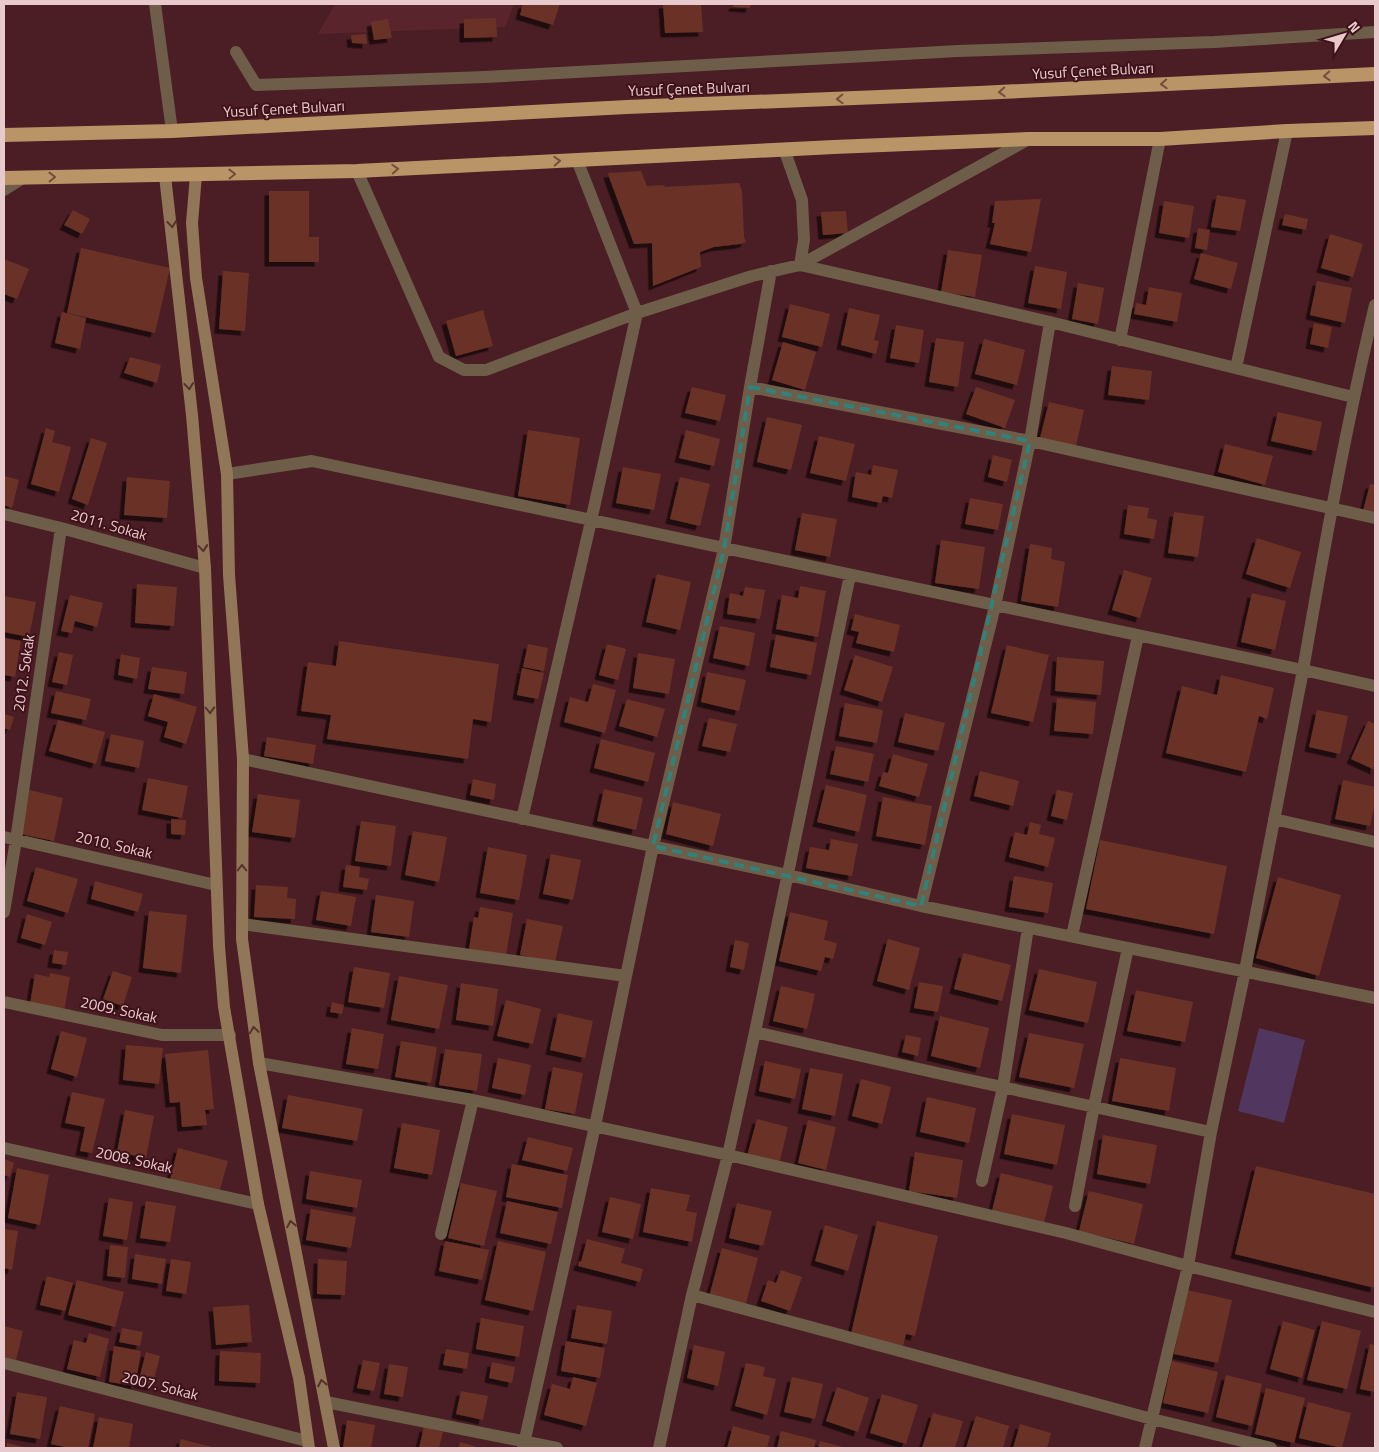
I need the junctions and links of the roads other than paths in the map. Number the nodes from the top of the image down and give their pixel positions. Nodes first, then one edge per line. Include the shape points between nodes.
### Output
1 (155, 4) edge
2 (1375, 32) edge
3 (236, 52) dead end
4 (1375, 74) edge
5 (1375, 128) edge
6 (172, 131) junction
7 (1287, 131) junction
8 (4, 135) edge
9 (1030, 139) junction
10 (1160, 140) junction
11 (784, 149) junction
12 (577, 160) junction
13 (356, 171) junction
14 (196, 175) junction
15 (165, 176) junction
16 (4, 178) edge
17 (23, 178) junction
18 (4, 190) edge
19 (800, 265) junction
20 (772, 271) junction
21 (1375, 305) edge
22 (636, 312) junction
23 (1050, 322) junction
24 (1120, 340) junction
25 (1236, 368) junction
26 (750, 387) junction
27 (1354, 397) junction
28 (1030, 441) junction
29 (227, 474) junction
30 (1332, 508) junction
31 (4, 514) edge
32 (1375, 518) edge
33 (591, 521) junction
34 (61, 528) junction
35 (724, 549) junction
36 (205, 568) junction
37 (850, 575) junction
38 (995, 606) junction
39 (1138, 636) junction
40 (1303, 670) junction
41 (1375, 686) edge
42 (243, 759) junction
43 (522, 819) junction
44 (1274, 819) junction
45 (10, 838) edge
46 (1375, 842) edge
47 (653, 846) junction
48 (788, 875) junction
49 (216, 885) junction
50 (921, 906) junction
51 (4, 912) edge
52 (242, 924) junction
53 (1028, 928) junction
54 (1072, 936) junction
55 (1128, 948) junction
56 (1245, 971) junction
57 (626, 976) junction
58 (1375, 998) edge
59 (4, 1002) edge
60 (755, 1032) junction
61 (230, 1035) junction
62 (259, 1062) junction
63 (1003, 1087) junction
64 (473, 1100) junction
65 (1094, 1106) junction
66 (595, 1126) junction
67 (1212, 1132) junction
68 (4, 1148) edge
69 (728, 1155) junction
70 (982, 1181) dead end
71 (258, 1204) junction
72 (1075, 1206) dead end
73 (441, 1234) dead end
74 (1188, 1266) junction
75 (692, 1295) junction
76 (1375, 1312) edge
77 (4, 1363) edge
78 (326, 1402) junction
79 (1152, 1419) junction
80 (308, 1445) edge
81 (523, 1445) edge
82 (334, 1448) edge
83 (557, 1448) edge
84 (659, 1448) edge
85 (1145, 1448) edge
86 (1272, 1448) edge

1 - 6 street
2 - 3 street via 256,85
4 -> 6 highway, Yusuf Çenet Bulvarı
5 - 7 highway
6 - 8 highway, Yusuf Çenet Bulvarı
7 - 10 highway
7 - 25 street
9 - 10 highway
9 - 11 highway
9 - 19 street
10 - 24 street
11 - 12 highway
11 - 19 street via 802,200 804,240
13 -> 12 highway
12 - 22 street
14 -> 13 highway
13 - 22 street via 439,357 464,370 486,370
14 - 15 highway
14 - 29 main road via 192,223 196,278
17 -> 15 highway
15 -> 36 main road via 192,415
16 - 17 highway
17 - 18 street
19 - 20 street
19 - 23 street
20 - 22 street
20 - 26 street
21 - 27 street
22 - 33 street
23 - 24 street
23 - 28 street
24 - 25 street
25 - 27 street
26 - 28 street
26 - 35 street
27 - 30 street
28 - 30 street
28 - 38 street
29 - 33 street via 312,461
29 - 42 main road via 229,575
30 - 32 street
30 - 40 street
31 - 34 street, 2011. Sokak
33 - 35 street
33 - 43 street
34 - 36 street, 2011. Sokak
34 - 45 street, 2012. Sokak
35 - 37 street
35 - 47 street
36 -> 49 main road
37 - 38 street
37 - 48 street
38 - 39 street
38 - 50 street
39 - 40 street
39 - 54 street
40 - 41 street
40 - 44 street
42 - 43 street
52 -> 42 main road
43 - 47 street
44 - 46 street
44 - 56 street
45 - 49 street, 2010. Sokak
45 - 51 street, 2012. Sokak
47 - 48 street
47 - 57 street
48 - 50 street
48 - 60 street
49 - 61 main road via 222,990
50 - 53 street
52 - 57 street
62 -> 52 main road
53 - 54 street
53 - 63 street
54 - 55 street
55 - 56 street
55 - 65 street
56 - 58 street
56 - 67 street
57 - 66 street
59 - 61 street, 2009. Sokak via 162,1035
60 - 63 street
60 - 69 street
61 - 71 main road
62 - 64 street
78 -> 62 main road
63 - 65 street
63 - 70 street
64 - 66 street
64 - 73 street
65 - 67 street
65 - 72 street
66 - 69 street
66 - 81 street
67 - 74 street
68 - 71 street, 2008. Sokak
69 - 74 street
69 - 75 street
71 - 80 main road via 299,1378
74 - 76 street
74 - 79 street
75 - 79 street
75 - 84 street
77 - 80 street, 2007. Sokak
78 - 81 street
78 - 82 main road
79 - 85 street
79 - 86 street
81 - 83 street

